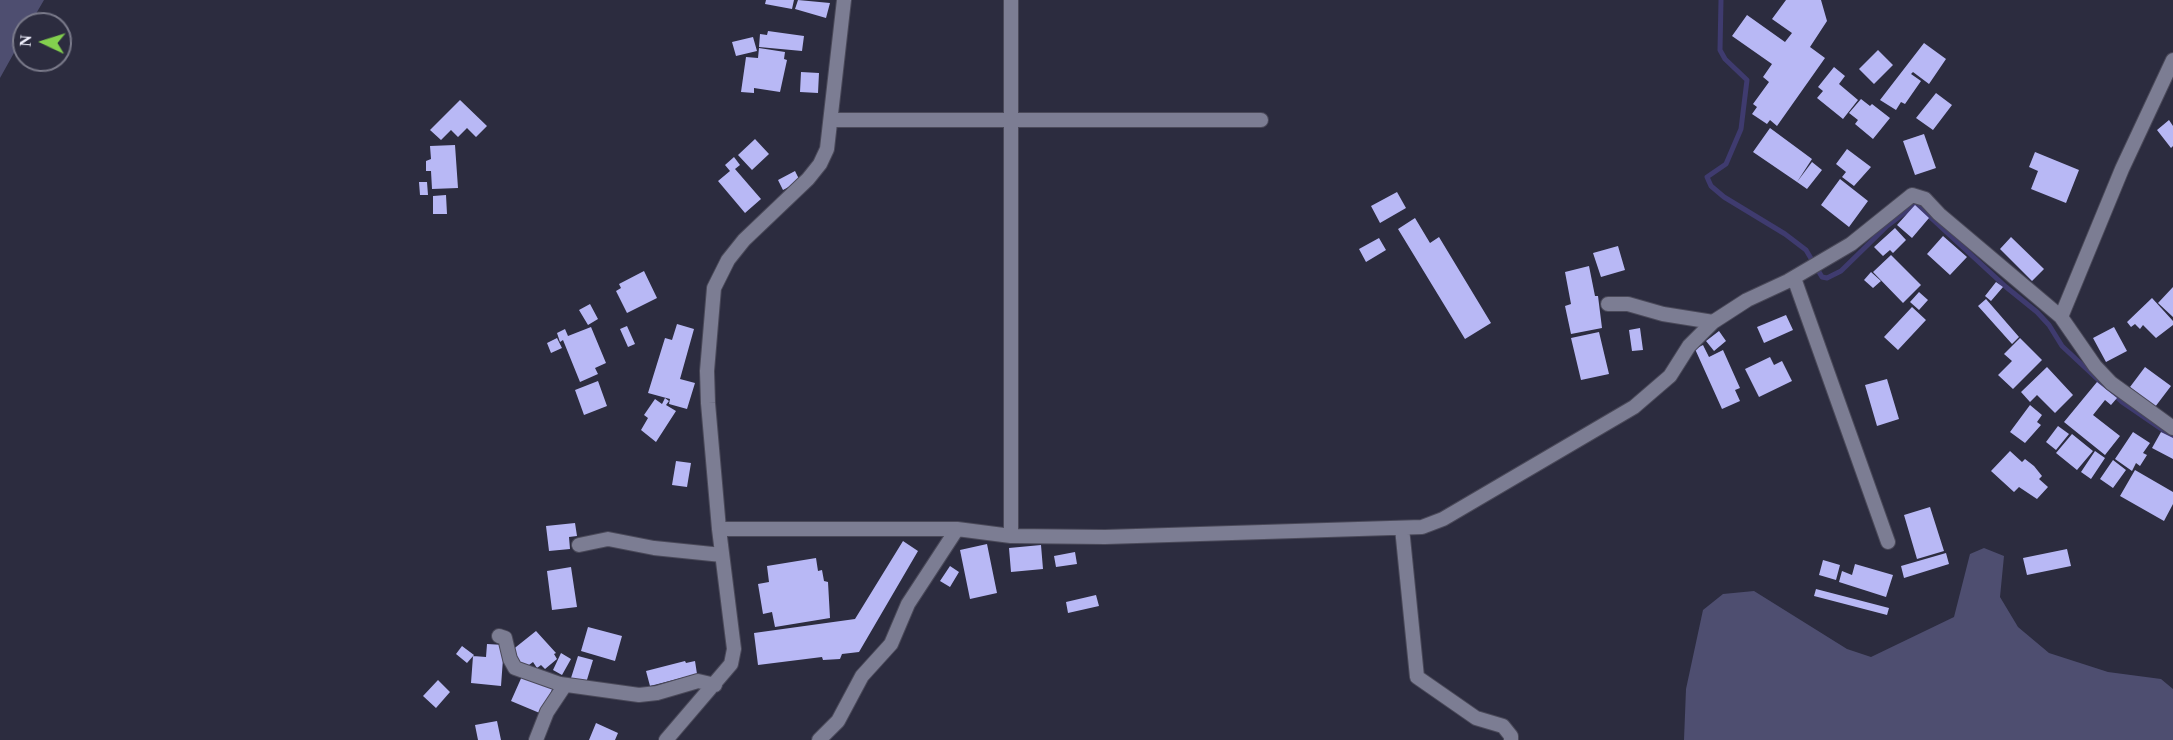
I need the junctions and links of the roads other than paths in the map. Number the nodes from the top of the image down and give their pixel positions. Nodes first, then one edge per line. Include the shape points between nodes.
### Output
1 (843, 0) edge
2 (1011, 0) edge
3 (2173, 60) edge
4 (832, 120) junction
5 (1261, 120) dead end
6 (1012, 121) junction
7 (1794, 278) junction
8 (1608, 304) dead end
9 (2061, 317) junction
10 (1713, 322) junction
11 (2173, 428) edge
12 (1402, 528) junction
13 (719, 529) junction
14 (957, 529) junction
15 (1011, 536) junction
16 (1888, 542) dead end
17 (579, 545) dead end
18 (722, 555) junction
19 (499, 636) dead end
20 (565, 685) junction
21 (715, 685) junction
22 (536, 740) edge
23 (666, 740) edge
24 (819, 740) edge
25 (1511, 740) edge

1 - 4 street
2 - 6 street
3 - 9 street via 2122,169
4 - 6 street
4 - 13 street via 820,164 744,240 714,288 707,371
5 - 6 street
6 - 15 street
7 - 9 street via 1851,244 1907,198 1915,196 1925,199
7 - 10 street via 1747,300
7 - 16 street
8 - 10 street via 1628,304
9 - 11 street via 2111,383
10 - 12 street via 1689,345 1670,376 1634,407 1443,519 1422,527
12 - 15 street
12 - 25 street via 1417,677 1476,718 1503,726
13 - 14 street
13 - 18 street
14 - 15 street
14 - 24 street via 908,604 891,644 862,676 838,721
17 - 18 street via 608,539
18 - 21 street via 734,649 731,664
19 - 20 street via 505,638 515,668
20 - 21 street via 639,695 698,681
20 - 22 street via 547,712
21 - 23 street

